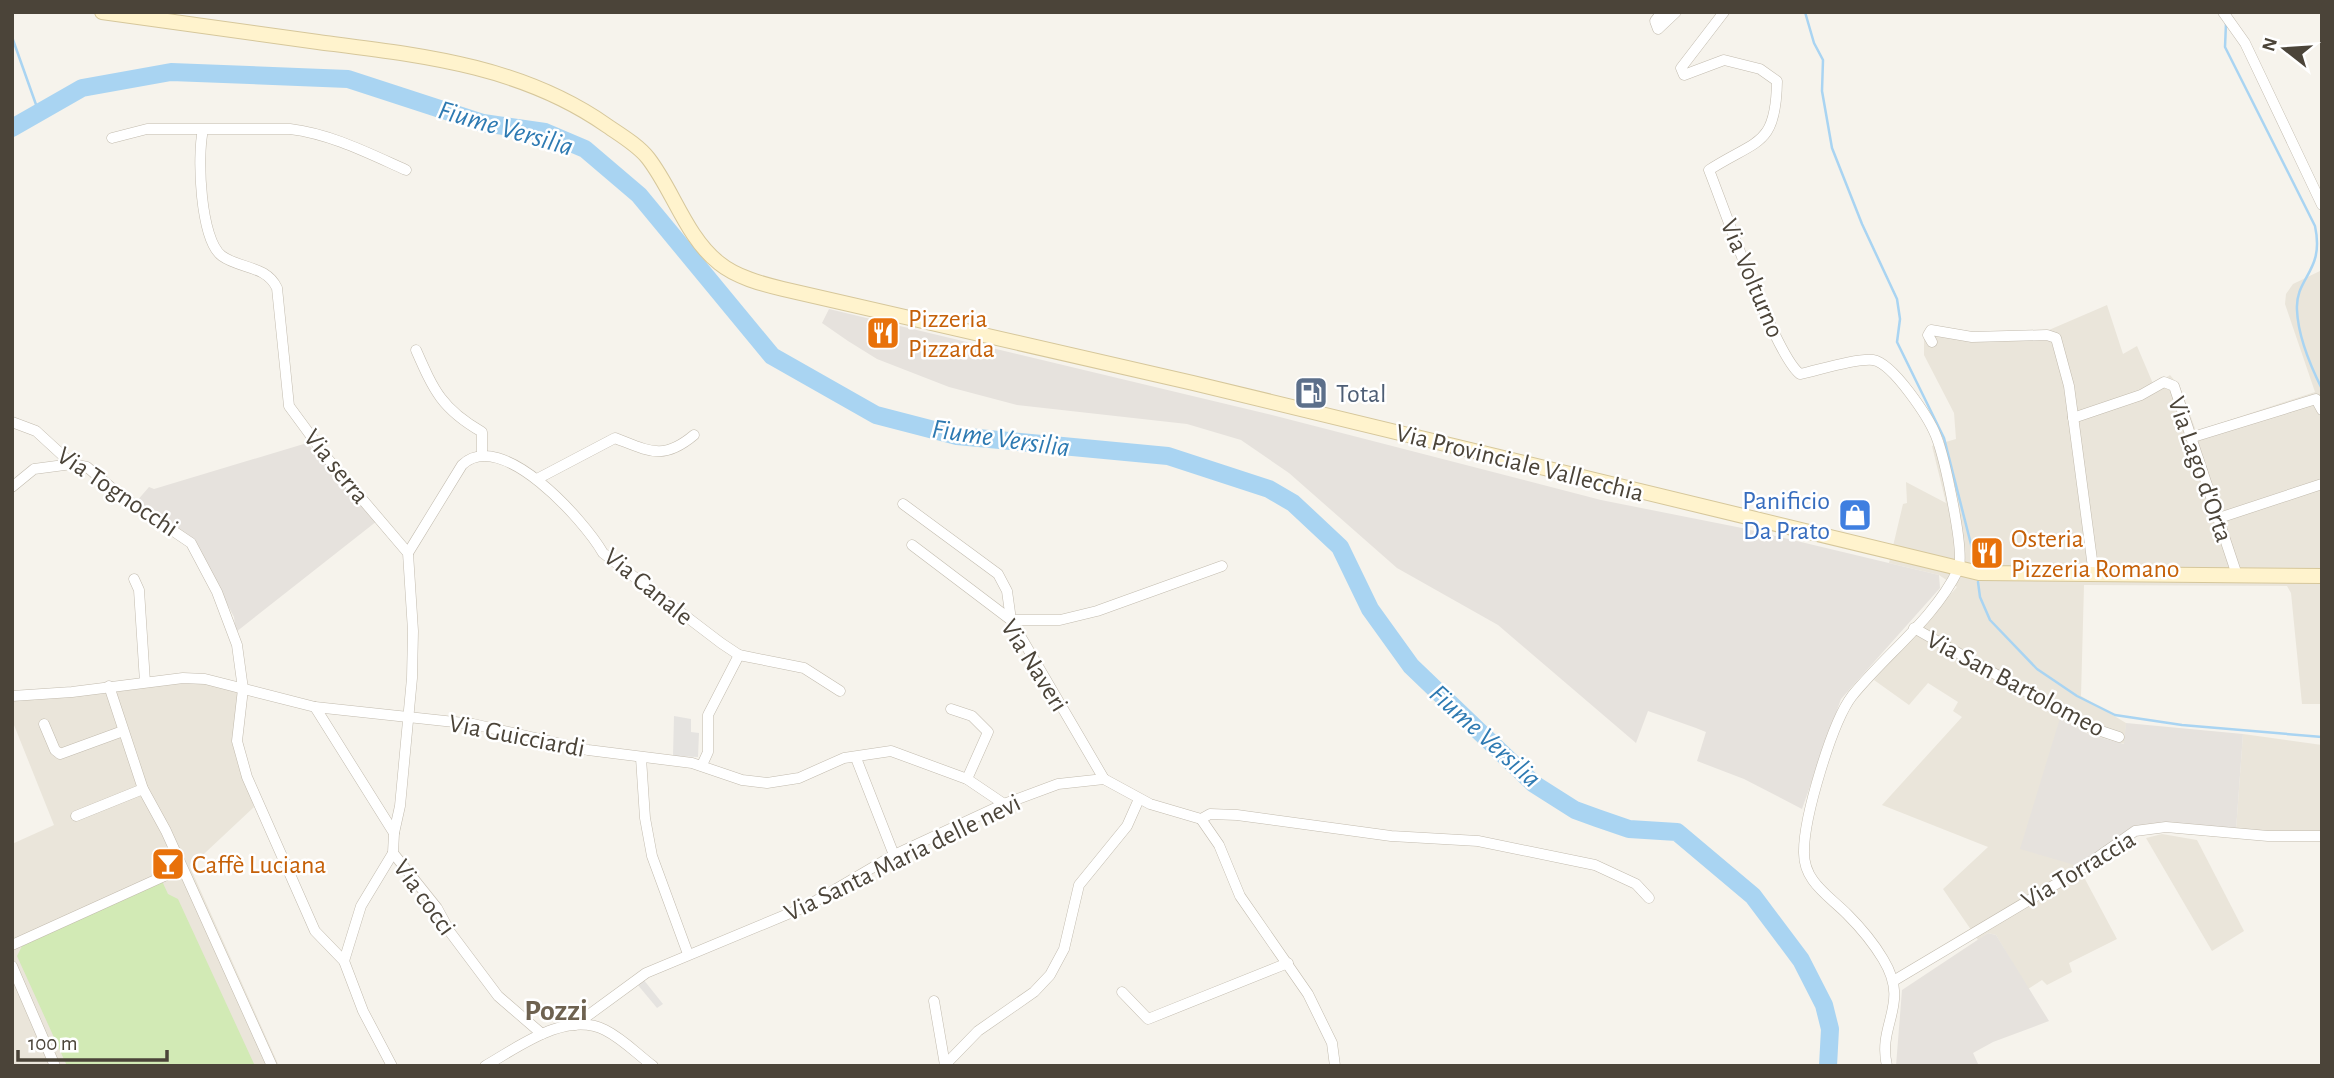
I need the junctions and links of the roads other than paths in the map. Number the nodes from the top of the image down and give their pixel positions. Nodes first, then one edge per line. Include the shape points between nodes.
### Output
1 (102, 12) edge
2 (1662, 12) edge
3 (1676, 12) edge
4 (1724, 12) edge
5 (2226, 16) edge
6 (203, 130) junction
7 (112, 138) dead end
8 (406, 170) dead end
9 (2322, 205) edge
10 (1932, 342) dead end
11 (416, 350) dead end
12 (2322, 410) edge
13 (2073, 418) junction
14 (12, 422) edge
15 (694, 435) dead end
16 (2193, 437) junction
17 (482, 455) junction
18 (72, 464) junction
19 (537, 479) junction
20 (2322, 484) edge
21 (12, 487) edge
22 (902, 504) dead end
23 (2219, 517) junction
24 (912, 545) dead end
25 (408, 553) junction
26 (1222, 566) dead end
27 (1959, 569) junction
28 (2094, 575) junction
29 (2237, 575) junction
30 (2322, 576) edge
31 (134, 579) dead end
32 (1011, 620) junction
33 (1914, 628) junction
34 (739, 655) junction
35 (145, 682) junction
36 (108, 686) junction
37 (243, 689) junction
38 (840, 691) dead end
39 (12, 696) edge
40 (315, 707) junction
41 (951, 709) dead end
42 (408, 716) junction
43 (44, 724) dead end
44 (123, 731) junction
45 (2119, 737) dead end
46 (641, 758) junction
47 (856, 758) junction
48 (702, 765) junction
49 (967, 779) junction
50 (1104, 779) junction
51 (143, 789) junction
52 (1139, 799) junction
53 (1004, 804) junction
54 (76, 816) dead end
55 (1201, 819) junction
56 (394, 833) junction
57 (2322, 836) edge
58 (393, 853) junction
59 (894, 855) junction
60 (182, 868) junction
61 (1649, 898) dead end
62 (12, 945) edge
63 (688, 954) junction
64 (344, 961) junction
65 (1288, 963) junction
66 (12, 966) edge
67 (1895, 980) junction
68 (1122, 992) dead end
69 (934, 1001) dead end
70 (575, 1025) junction
71 (542, 1034) junction
72 (945, 1065) edge
73 (55, 1066) edge
74 (272, 1066) edge
75 (392, 1066) edge
76 (485, 1066) edge
77 (653, 1066) edge
78 (1335, 1066) edge
79 (1887, 1066) edge

1 - 27 main road, Via Provinciale Vallecchia via 469,64 514,77 605,124 646,156 690,228 719,263 757,282
2 - 3 street via 1655,21 1658,29
4 - 27 street, Via Volturno via 1681,68 1684,75 1724,61 1760,69 1777,81 1776,110 1761,141 1709,170 1768,317 1792,368 1800,374 1873,360 1902,382 1936,435 1961,548
5 - 9 street via 2245,43
6 - 7 street via 147,130
6 - 8 street via 313,132
6 - 25 street, Via serra via 203,205 209,238 222,256 273,279 289,406
10 - 13 street via 1928,338 1931,330 1972,337 2056,338
11 - 17 street via 442,403 482,432
12 - 16 street via 2315,399
13 - 16 street, Via Lago d'Orta via 2168,382 2174,386
13 - 28 street
14 - 18 street, Via Tognocchi via 36,431
15 - 19 street via 662,453 615,438
16 - 23 street, Via Lago d'Orta
17 - 19 street, Via Canale via 493,454
17 - 25 street via 463,465
18 - 21 street via 34,469
18 - 37 street, Via Tognocchi via 87,467 191,543 217,592 237,645
19 - 34 street, Via Canale via 592,534 603,553
20 - 23 street
22 - 32 street via 998,574 1007,590
23 - 29 street, Via Lago d'Orta
24 - 32 street, Via Naveri
25 - 42 street via 413,631
26 - 32 street via 1097,611 1060,620
27 - 28 main road, Via Provinciale Vallecchia
27 - 33 street, Via San Bartolomeo
28 - 29 main road, Via Provinciale Vallecchia
29 - 30 main road, Via Provinciale Vallecchia
31 - 35 street
32 - 50 street, Via Naveri
33 - 45 street, Via San Bartolomeo via 2089,727
33 - 67 street, Via San Bartolomeo via 1850,698 1813,799 1804,852 1812,881 1849,916
34 - 38 street, Via Canale via 804,668
34 - 48 street via 708,715 708,752
35 - 36 street, Via Guicciardi
35 - 37 street, Via Guicciardi via 205,679
36 - 39 street, Via Guicciardi
36 - 44 street
37 - 40 street, Via Guicciardi
37 - 64 street, Via Tognocchi via 236,733 247,777 315,931
40 - 42 street, Via Guicciardi
40 - 56 street, Via cocci
41 - 49 street via 972,716 988,732
42 - 46 street, Via Guicciardi via 473,724
42 - 56 street
43 - 44 street via 60,754
44 - 51 street
46 - 48 street, Via Guicciardi
46 - 63 street via 652,856
47 - 48 street, Via Guicciardi via 844,758 781,783 742,780
47 - 49 street, Via Guicciardi via 891,751
47 - 59 street
49 - 53 street, Via Guicciardi
50 - 52 street
50 - 53 street, Via Santa Maria delle nevi via 1058,784
51 - 54 street
51 - 60 street
52 - 55 street
52 - 72 street via 1127,826 1079,885 1064,950 1050,975 1034,992 978,1031
53 - 59 street, Via Santa Maria delle nevi
55 - 61 street via 1210,814 1237,816 1391,836 1478,841 1595,865 1636,884
55 - 65 street via 1219,845 1240,897
56 - 58 street, Via cocci
57 - 67 street, Via Torraccia via 2166,827 2135,831 2078,871
58 - 64 street via 361,906
58 - 71 street, Via cocci via 498,996
59 - 63 street, Via Santa Maria delle nevi via 807,906
60 - 62 street
60 - 74 street
63 - 70 street, Via Santa Maria delle nevi via 637,979
64 - 75 street, Via Tognocchi via 363,1011
65 - 68 street via 1147,1019
65 - 78 street via 1321,1018 1332,1043
66 - 73 street
67 - 79 street via 1896,1001 1884,1044
69 - 72 street
70 - 71 street
70 - 77 street via 604,1029
71 - 76 street

